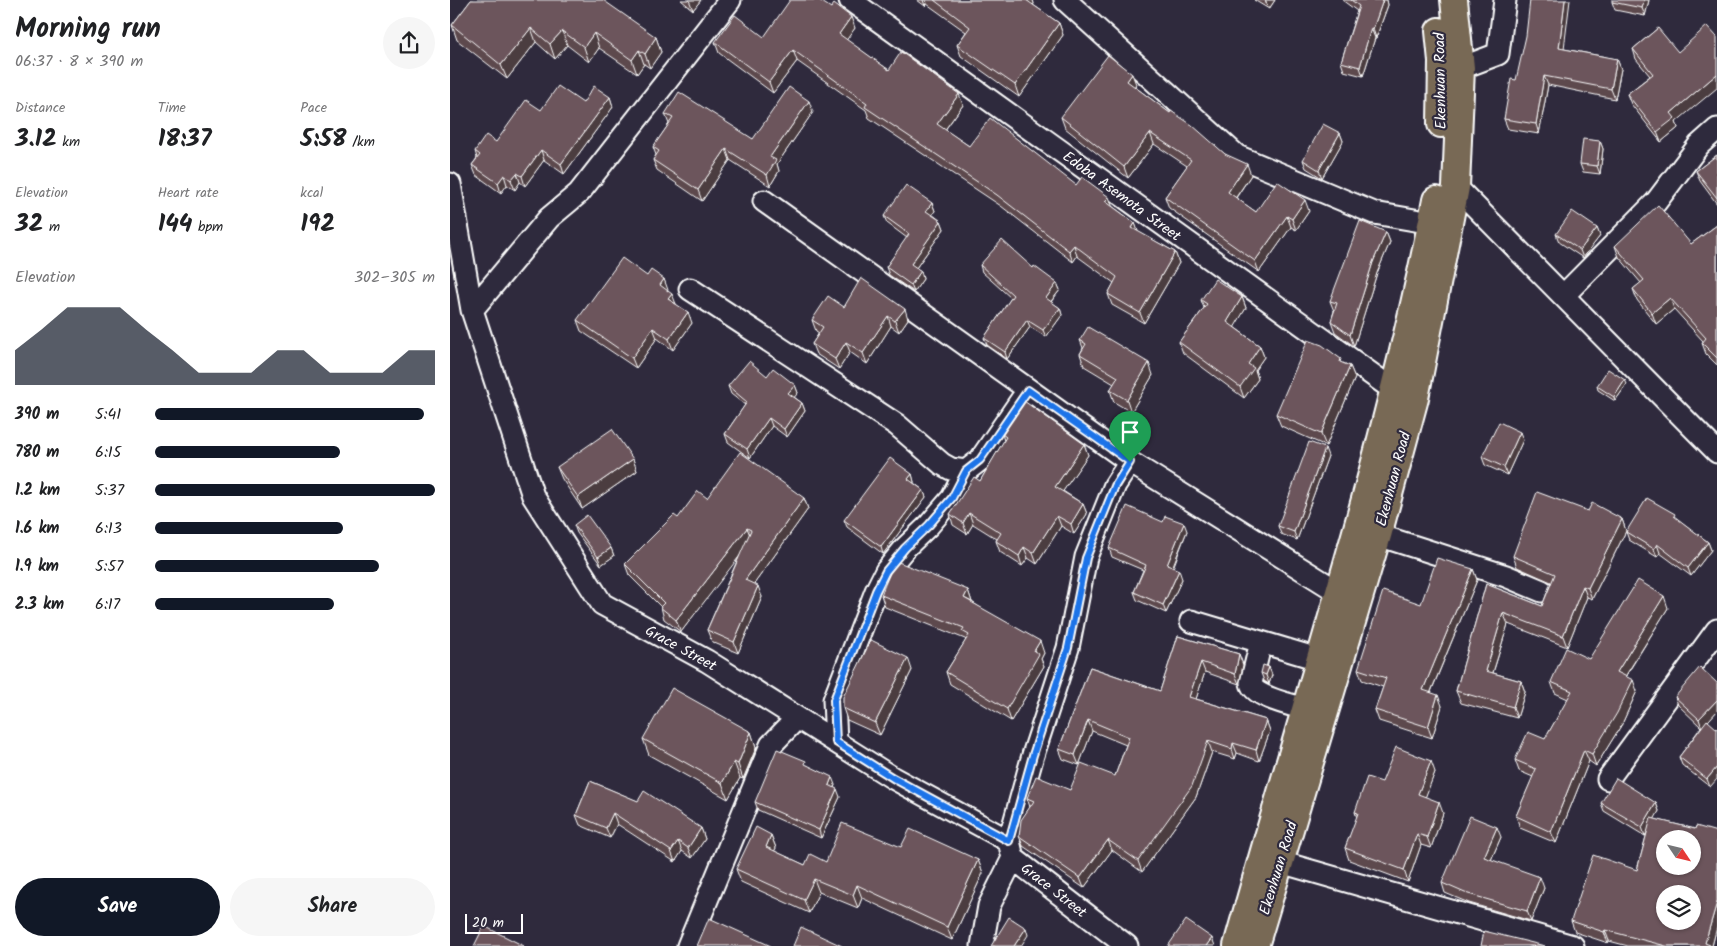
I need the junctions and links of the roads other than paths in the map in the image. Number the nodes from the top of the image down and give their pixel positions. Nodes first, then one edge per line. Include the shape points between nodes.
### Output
1 (730, 0) edge
2 (850, 0) edge
3 (1065, 0) edge
4 (1436, 0) edge
5 (1454, 0) edge
6 (1505, 0) edge
7 (1461, 68) junction
8 (1717, 129) edge
9 (450, 184) edge
10 (1456, 187) junction
11 (764, 201) dead end
12 (1432, 223) junction
13 (690, 289) dead end
14 (1564, 296) junction
15 (472, 310) junction
16 (1028, 390) junction
17 (1395, 391) junction
18 (1713, 439) edge
19 (1130, 462) junction
20 (966, 471) junction
21 (1378, 535) junction
22 (1542, 591) dead end
23 (1340, 593) junction
24 (1191, 621) dead end
25 (1717, 630) edge
26 (1261, 642) junction
27 (1321, 660) junction
28 (1305, 709) junction
29 (797, 718) junction
30 (836, 742) junction
31 (1608, 779) dead end
32 (1011, 850) junction
33 (1280, 862) junction
34 (688, 946) edge
35 (982, 946) edge
36 (1127, 946) edge
37 (1237, 946) edge
38 (1255, 946) edge
39 (1573, 946) edge

1 - 15 street via 580,192 549,218
2 - 17 street, Edoba Asemota Street
3 - 12 street via 1237,156 1374,213
4 - 12 main road, Ekenhuan Road via 1442,61 1441,158
5 - 7 main road, Ekenhuan Road
6 - 7 street via 1498,54
7 - 10 main road, Ekenhuan Road
8 - 14 street via 1699,145 1656,202
9 - 15 street, Grace Street
10 - 14 street
10 - 21 main road, Ekenhuan Road via 1415,398
11 - 16 street
12 - 17 main road, Ekenhuan Road
13 - 20 street via 897,425 942,464
14 - 18 street
15 - 29 street, Grace Street via 533,496 602,604 707,661
16 - 19 street
16 - 20 street via 980,460
17 - 23 main road, Ekenhuan Road
19 - 23 street
19 - 32 street via 1115,486 1086,558 1068,648 1033,755
20 - 30 street via 952,498 886,571 876,591 834,700
21 - 22 street via 1506,576
21 - 33 main road, Ekenhuan Road
23 - 27 main road, Ekenhuan Road
24 - 26 street
25 - 31 street
26 - 27 street
26 - 28 street via 1252,688 1260,694
27 - 28 main road, Ekenhuan Road
28 - 37 main road, Ekenhuan Road
29 - 30 street, Grace Street
29 - 34 street via 771,745
30 - 32 street, Grace Street
32 - 35 street via 989,906
32 - 36 street, Grace Street
33 - 38 main road, Ekenhuan Road
33 - 39 street

